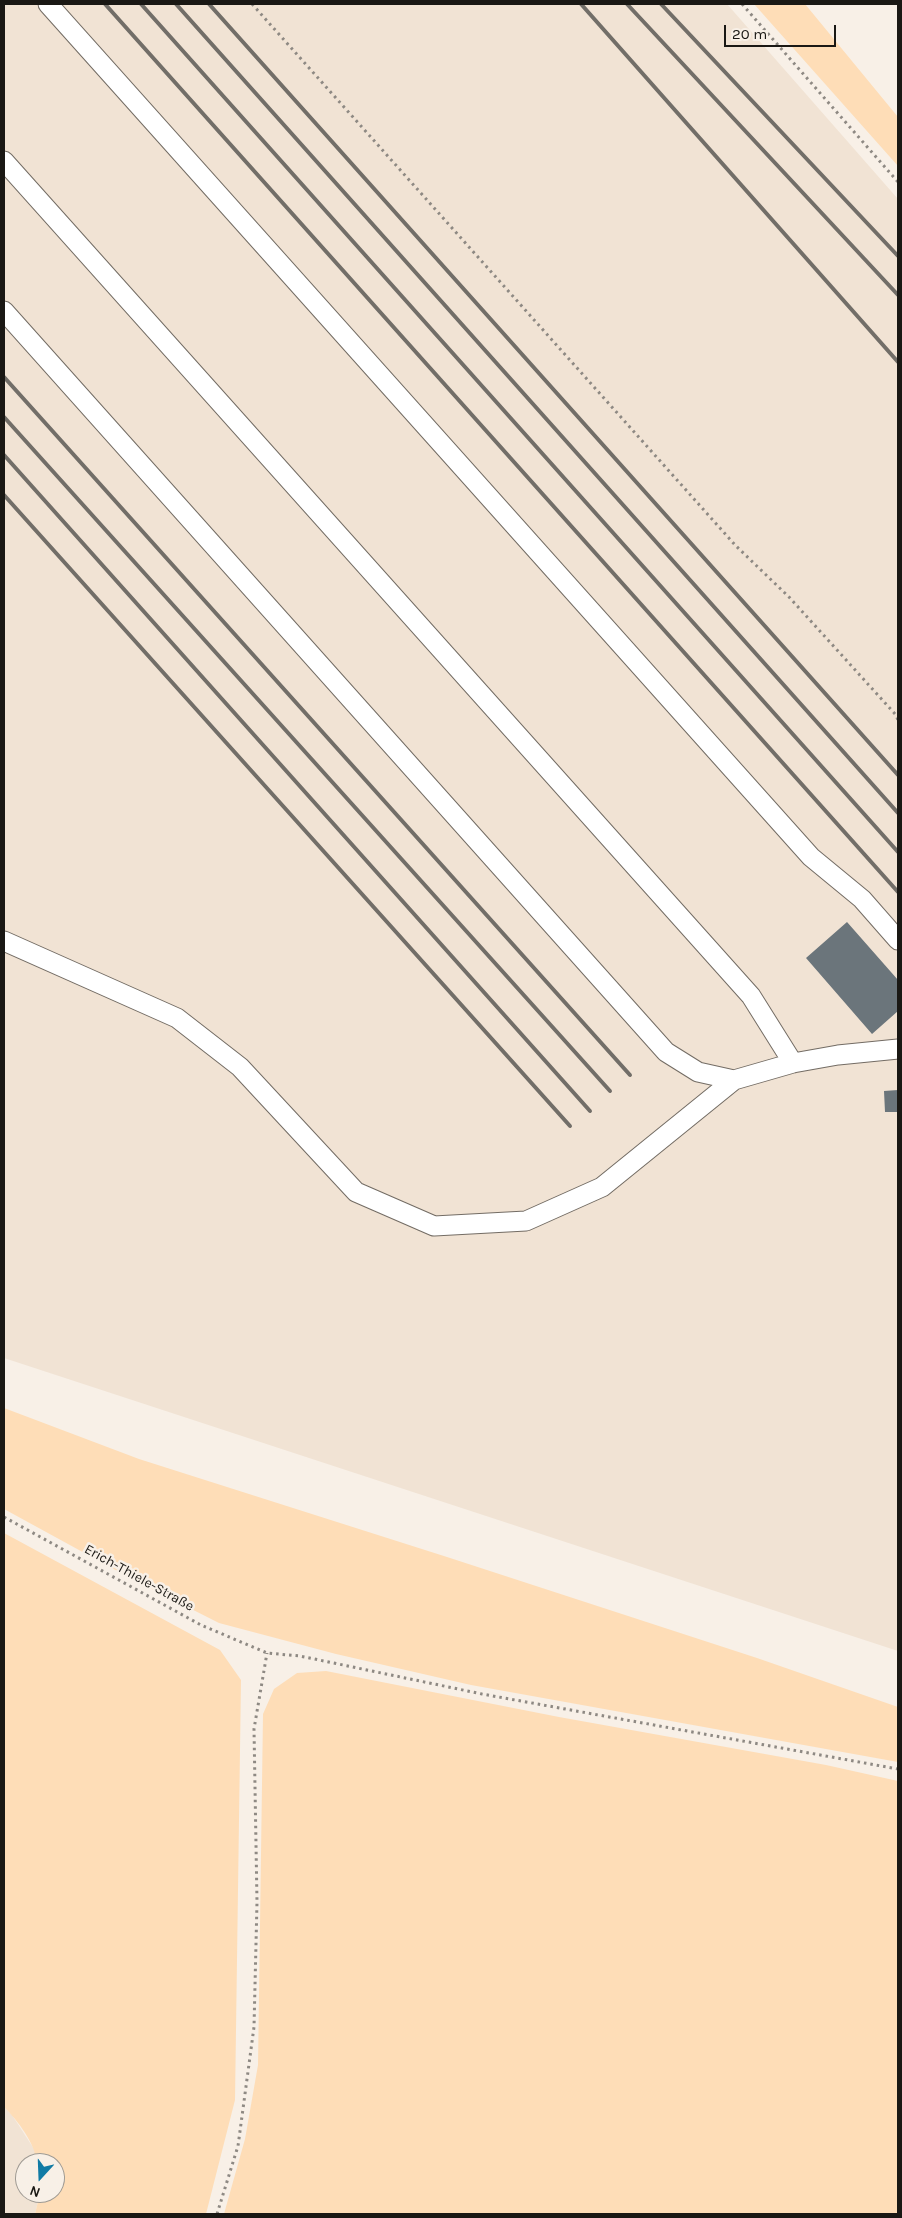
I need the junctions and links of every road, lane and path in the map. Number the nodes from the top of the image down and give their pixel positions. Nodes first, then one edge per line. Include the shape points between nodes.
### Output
1 (48, 4) edge
2 (252, 4) edge
3 (742, 4) edge
4 (4, 161) edge
5 (898, 182) edge
6 (4, 310) edge
7 (898, 720) edge
8 (898, 940) edge
9 (4, 941) edge
10 (898, 1049) edge
11 (793, 1063) junction
12 (734, 1080) junction
13 (4, 1517) edge
14 (267, 1653) junction
15 (898, 1770) edge
16 (217, 2214) edge

1 - 8 lane via 811,857 862,899
2 - 7 path via 736,546 789,597
3 - 5 path
4 - 11 lane via 751,996
6 - 12 lane via 666,1052 698,1072
9 - 12 lane via 177,1018 240,1067 356,1192 434,1226 526,1221 602,1187
10 - 11 lane
11 - 12 lane
13 - 14 path, Erich-Thiele-Straße via 202,1625
14 - 15 path, Erich-Thiele-Straße via 300,1656 482,1694
14 - 16 path via 254,1729 257,1902 254,2027 238,2146

